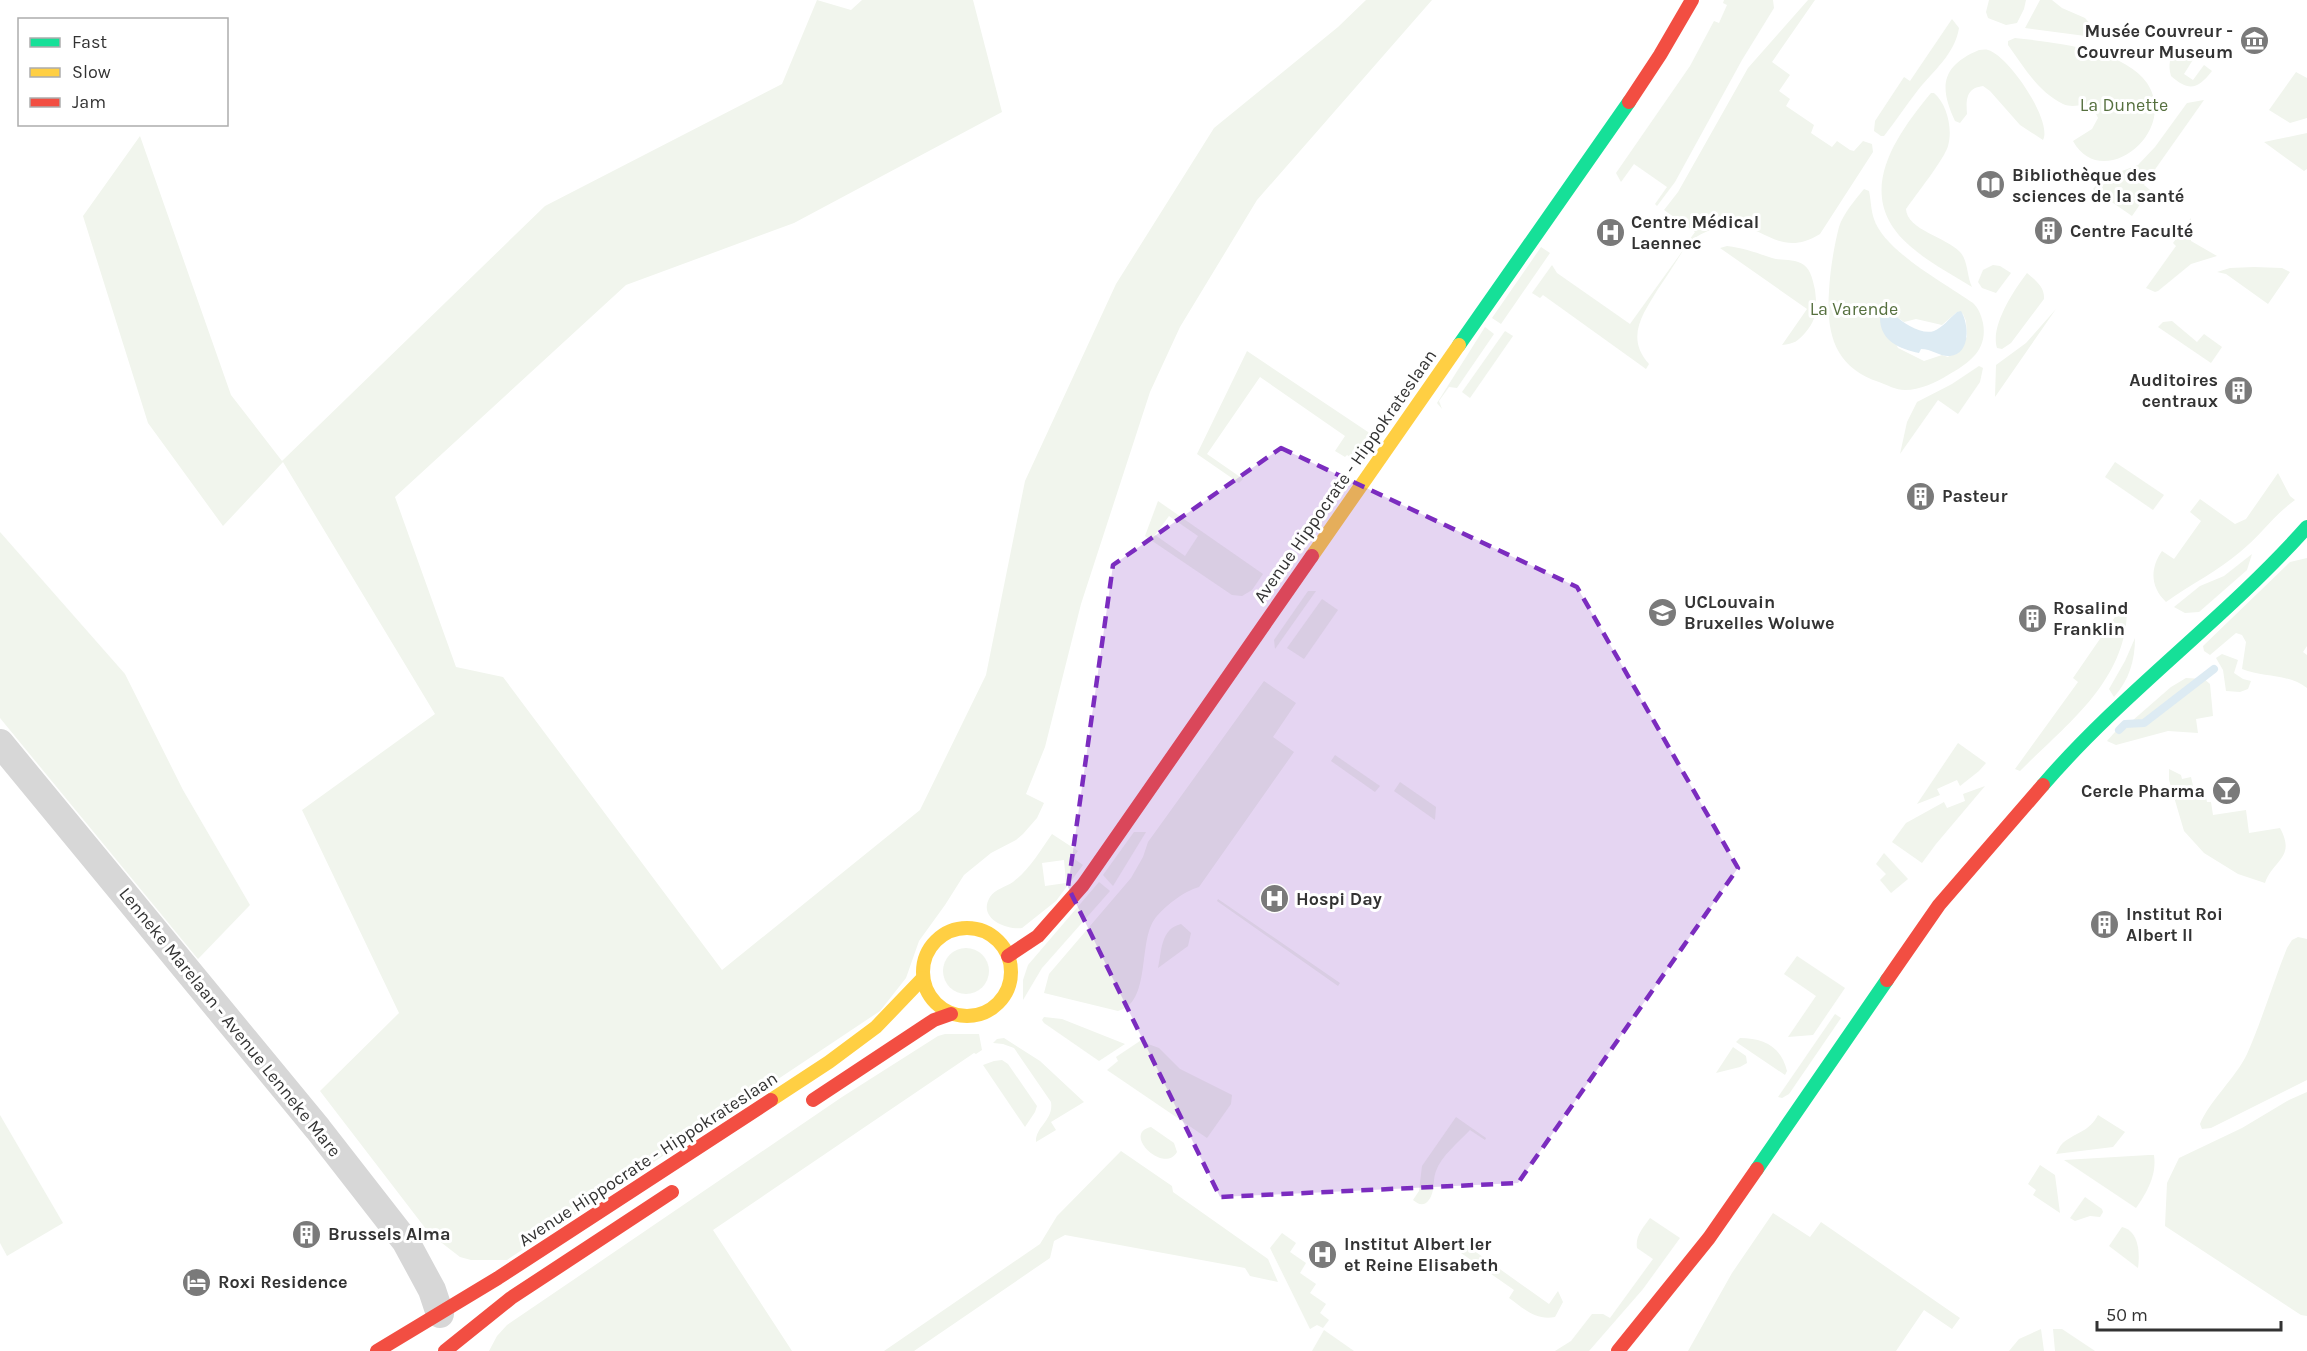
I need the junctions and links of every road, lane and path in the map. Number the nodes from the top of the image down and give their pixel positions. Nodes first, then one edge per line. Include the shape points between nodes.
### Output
1 (1692, 0) edge
2 (2307, 527) edge
3 (0, 743) edge
4 (1008, 956) junction
5 (923, 978) junction
6 (951, 1014) junction
7 (797, 1110) dead end
8 (688, 1182) dead end
9 (441, 1338) edge
10 (377, 1351) edge
11 (1618, 1351) edge

1 - 4 street, Avenue Hippocrate - Hippokrateslaan via 1625,108 1083,885 1038,936
2 - 11 street via 2274,564 2056,770 1939,905 1709,1238
3 - 9 street, Lenneke Marelaan - Avenue Lenneke Mare via 391,1223 417,1259 432,1290
4 - 5 street via 998,941 984,931 955,929 935,941 927,952
4 - 6 street via 1010,982 997,1006 975,1016
5 - 6 street via 932,1000
5 - 9 street, Avenue Hippocrate - Hippokrateslaan via 876,1027 829,1062 498,1278
6 - 7 street via 934,1020
8 - 9 street, Avenue Hippocrate - Hippokrateslaan via 511,1298
9 - 10 street, Avenue Hippocrate - Hippokrateslaan

